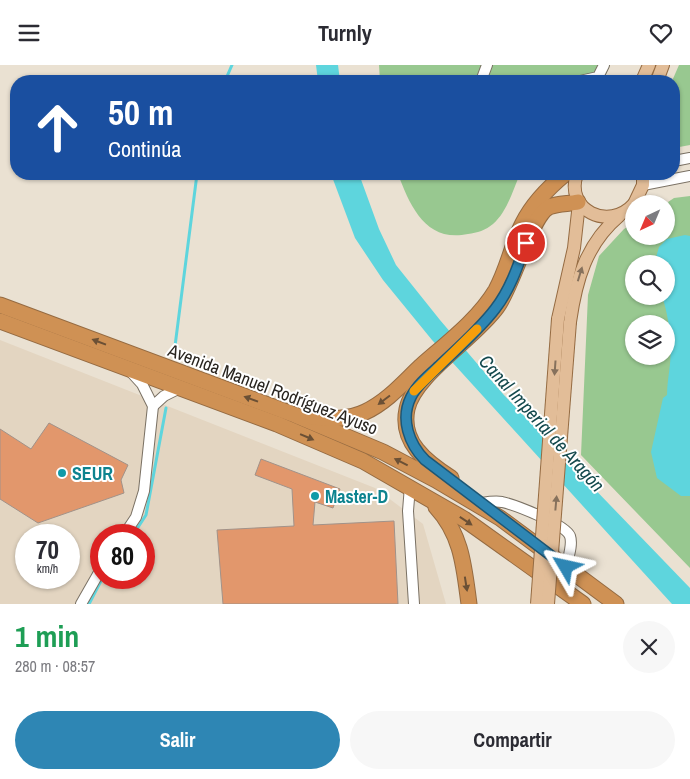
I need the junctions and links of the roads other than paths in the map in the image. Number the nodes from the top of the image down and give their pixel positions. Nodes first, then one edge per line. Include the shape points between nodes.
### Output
1 (558, 180) edge
2 (576, 180) edge
3 (643, 180) edge
4 (637, 195) edge
5 (575, 206) junction
6 (625, 211) edge
7 (619, 216) junction
8 (493, 304) junction
9 (0, 305) edge
10 (564, 320) junction
11 (0, 321) edge
12 (127, 368) junction
13 (423, 372) junction
14 (180, 388) junction
15 (153, 406) junction
16 (295, 415) junction
17 (410, 486) junction
18 (425, 494) junction
19 (482, 503) junction
20 (500, 518) junction
21 (131, 524) edge
22 (566, 567) junction
23 (90, 588) edge
24 (81, 604) edge
25 (414, 604) edge
26 (469, 604) edge
27 (536, 604) edge
28 (548, 604) edge
29 (583, 604) edge
30 (616, 604) edge

1 - 8 highway via 542,194 527,216
2 - 5 main road
3 - 4 main road
5 - 7 main road via 598,216
5 - 8 highway via 550,206 537,217 516,272
5 - 10 main road via 574,248
6 - 7 main road
10 -> 7 main road via 589,251 601,233
8 - 13 highway via 478,329
16 -> 9 highway, Avenida Manuel Rodríguez Ayuso
10 -> 27 main road, bridge
28 -> 10 main road, bridge
11 - 12 highway, Avenida Manuel Rodríguez Ayuso
12 - 14 highway, Avenida Manuel Rodríguez Ayuso
12 - 15 street via 142,384
13 -> 16 highway via 378,405 356,416 329,419
13 - 19 highway via 406,410 411,441 425,460
14 - 15 street
14 -> 17 highway, Avenida Manuel Rodríguez Ayuso via 337,449
15 - 21 street via 144,491
20 -> 16 highway, Avenida Manuel Rodríguez Ayuso via 382,452
17 - 18 highway, Avenida Manuel Rodríguez Ayuso
17 - 25 street via 408,511
18 -> 26 highway via 454,529
18 -> 29 highway, Avenida Manuel Rodríguez Ayuso
19 - 20 highway
19 - 22 street via 500,501 565,530 570,537
20 - 22 highway, Avenida Manuel Rodríguez Ayuso
22 - 30 highway, Avenida Manuel Rodríguez Ayuso
23 - 24 street

